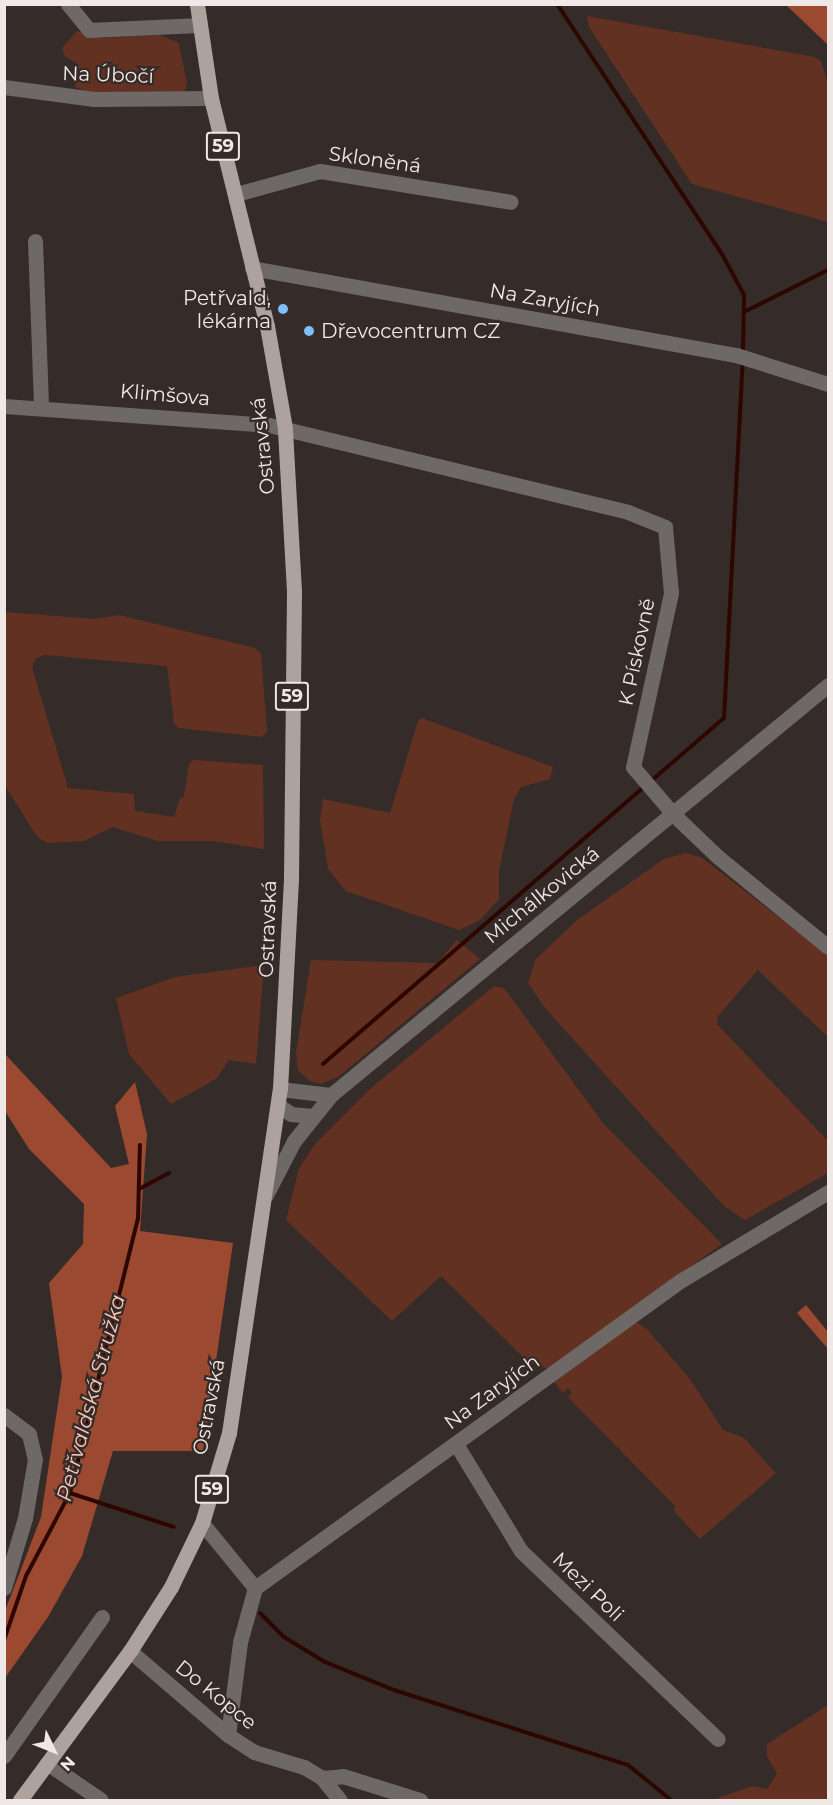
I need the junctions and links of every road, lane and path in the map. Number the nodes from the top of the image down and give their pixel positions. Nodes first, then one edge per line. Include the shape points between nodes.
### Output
1 (68, 4) edge
2 (197, 4) edge
3 (199, 25) junction
4 (4, 87) edge
5 (211, 98) junction
6 (236, 194) junction
7 (511, 202) dead end
8 (35, 241) dead end
9 (252, 268) junction
10 (828, 384) edge
11 (4, 406) edge
12 (41, 406) junction
13 (285, 428) junction
14 (828, 685) edge
15 (673, 814) junction
16 (828, 947) edge
17 (279, 1089) junction
18 (332, 1095) junction
19 (278, 1105) junction
20 (313, 1116) junction
21 (828, 1192) edge
22 (265, 1198) junction
23 (4, 1415) edge
24 (456, 1444) junction
25 (202, 1523) junction
26 (4, 1588) edge
27 (255, 1588) junction
28 (102, 1617) dead end
29 (130, 1651) junction
30 (228, 1735) junction
31 (718, 1739) dead end
32 (4, 1756) edge
33 (47, 1763) junction
34 (322, 1778) junction
35 (20, 1800) edge
36 (101, 1800) edge
37 (340, 1800) edge
38 (420, 1800) edge

1 - 3 street via 89,30
2 - 3 main road, Ostravská / 59
3 - 5 main road, Ostravská / 59
4 - 5 street, Na Úbočí via 94,99
5 - 6 main road, Ostravská / 59
6 - 7 street, Skloněná via 320,171
6 - 9 main road, Ostravská / 59
8 - 12 street
9 - 10 street, Na Zaryjích via 736,355
9 - 13 main road, Ostravská / 59
11 - 12 street, Klimšova
12 - 13 street, Klimšova
13 - 15 street, K Pískovně via 628,512 665,527 671,593 633,767
13 - 17 main road, Ostravská / 59 via 294,591 291,879
14 - 15 street, Michálkovická
15 - 16 street, K Pískovně via 718,857
15 - 18 street, Michálkovická
17 - 18 street
17 - 19 main road, Ostravská / 59
18 - 20 street, Michálkovická
19 - 20 street via 291,1114
19 - 22 main road, Ostravská / 59
20 - 22 street, Michálkovická via 294,1141
21 - 24 street, Na Zaryjích via 680,1281
22 - 25 main road, Ostravská / 59 via 229,1433
23 - 26 street via 29,1434 35,1459 25,1518
24 - 27 street, Na Zaryjích
24 - 31 street, Mezi Poli via 521,1551
25 - 27 street
25 - 29 main road, Ostravská / 59 via 171,1587
27 - 30 street via 240,1642
28 - 32 street
29 - 30 street, Do Kopce
29 - 33 main road, Ostravská / 59
30 - 34 street, Do Kopce via 254,1752 304,1767
33 - 35 main road, Ostravská / 59
33 - 36 street
34 - 37 street, Do Kopce
34 - 38 street via 343,1776

